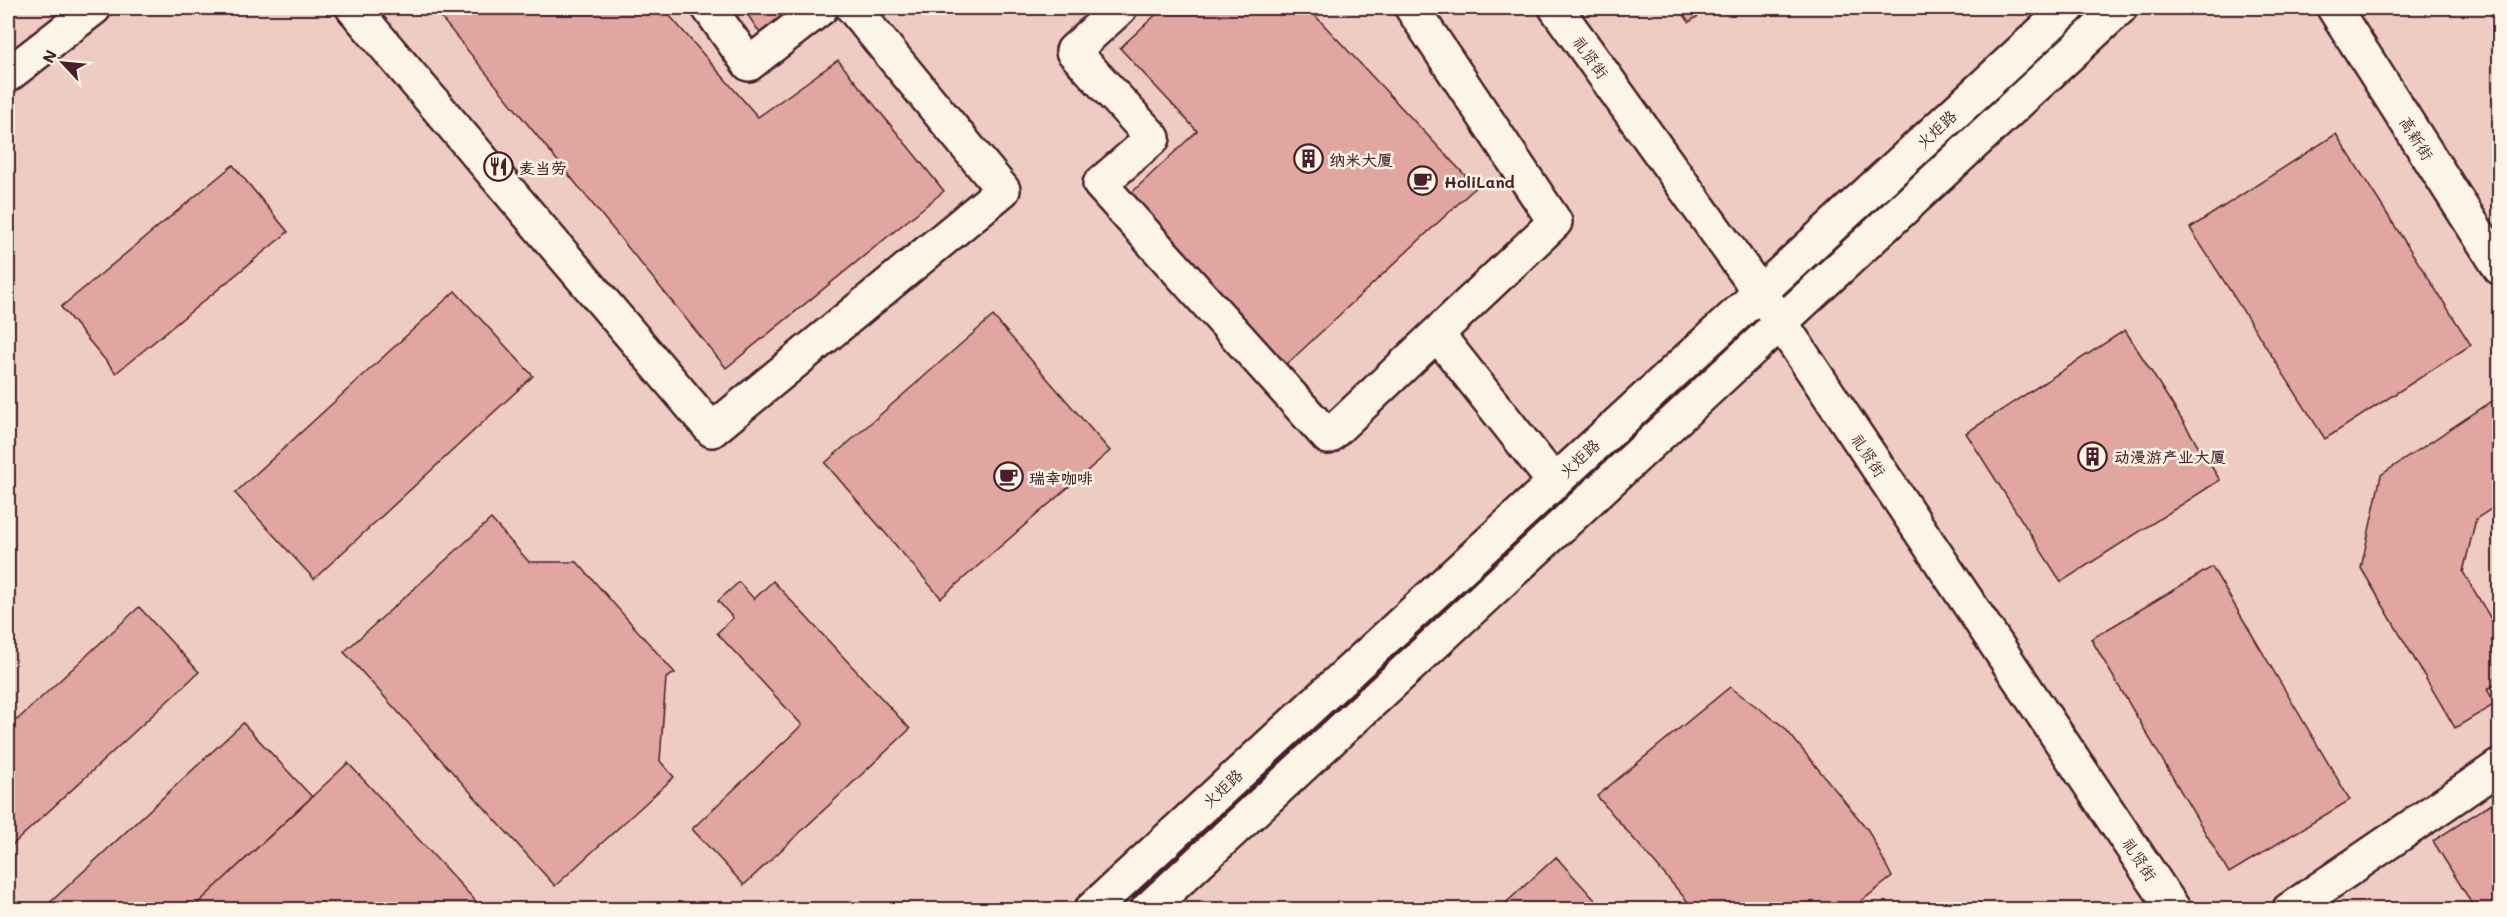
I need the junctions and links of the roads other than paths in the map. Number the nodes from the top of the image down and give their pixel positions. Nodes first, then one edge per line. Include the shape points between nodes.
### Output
1 (94, 8) edge
2 (353, 8) edge
3 (709, 8) edge
4 (821, 8) edge
5 (853, 8) edge
6 (1120, 8) edge
7 (1412, 8) edge
8 (1556, 8) edge
9 (2068, 8) edge
10 (2120, 8) edge
11 (2334, 8) edge
12 (8, 75) edge
13 (2499, 268) edge
14 (1760, 292) junction
15 (1780, 322) junction
16 (1437, 334) junction
17 (1554, 482) junction
18 (2499, 766) edge
19 (1091, 909) edge
20 (1147, 909) edge
21 (2174, 909) edge
22 (2289, 909) edge

1 - 12 street
2 - 5 street via 712,430 1002,190
3 - 4 street via 749,64
6 - 16 street via 1073,51 1153,138 1100,184 1329,437
7 - 16 street via 1555,222
8 - 14 street, 礼贤街
9 - 14 street, 火炬路
10 - 15 street
11 - 13 street, 高新街
14 - 15 street, 礼贤街
14 - 17 street, 火炬路
15 - 20 street
15 - 21 street, 礼贤街
16 - 17 street
17 - 19 street, 火炬路
18 - 22 street

